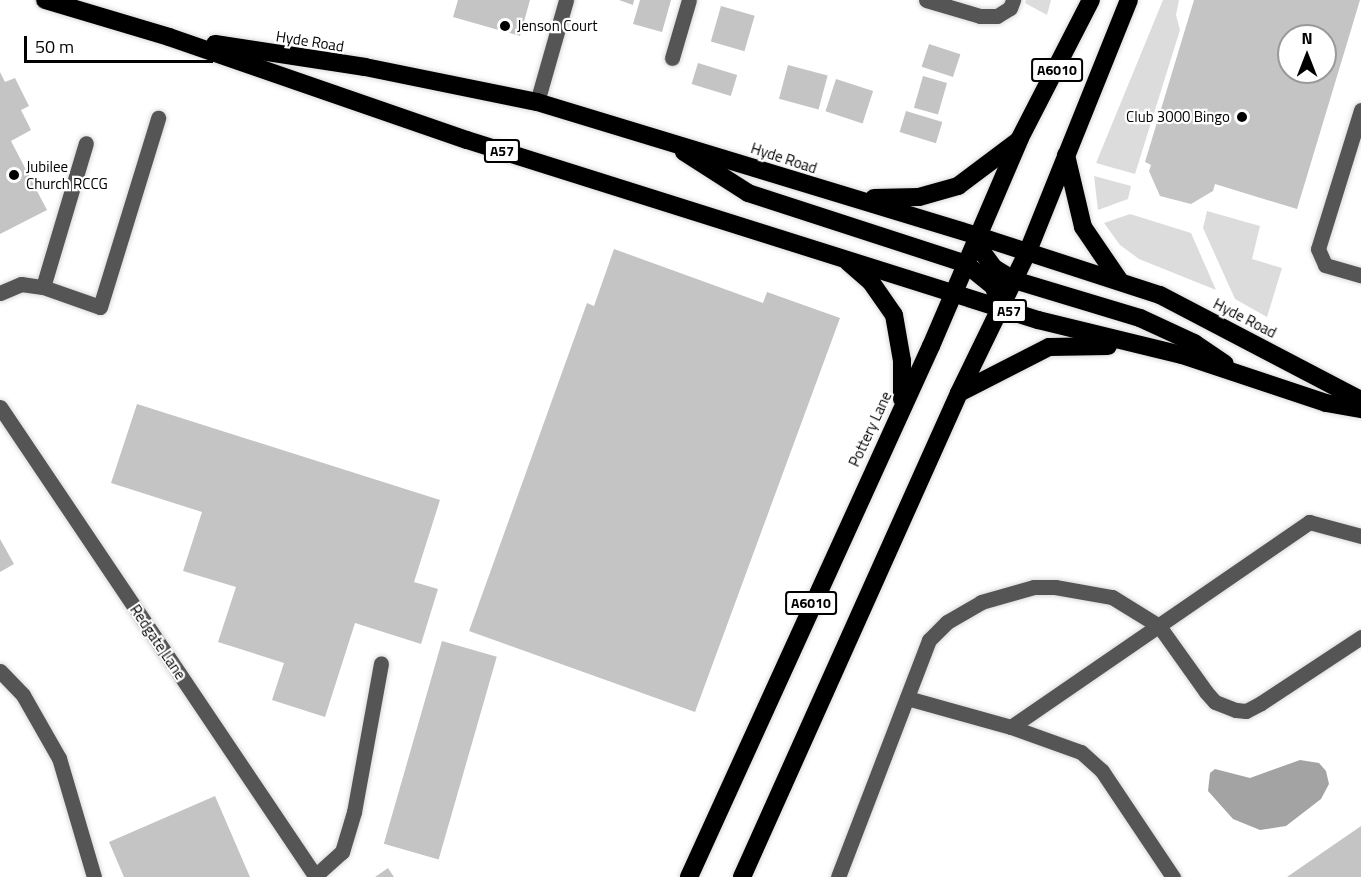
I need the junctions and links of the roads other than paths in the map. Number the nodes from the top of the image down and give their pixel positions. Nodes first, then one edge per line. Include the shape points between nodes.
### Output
1 (45, 0) edge
2 (566, 0) edge
3 (689, 0) edge
4 (926, 0) edge
5 (1014, 0) edge
6 (1091, 0) edge
7 (1129, 0) edge
8 (169, 37) junction
9 (672, 58) dead end
10 (537, 102) junction
11 (1361, 110) edge
12 (158, 118) dead end
13 (662, 138) junction
14 (1020, 138) junction
15 (86, 143) dead end
16 (1065, 154) junction
17 (839, 195) junction
18 (978, 236) junction
19 (1028, 252) junction
20 (839, 256) junction
21 (966, 264) junction
22 (1361, 275) edge
23 (1014, 280) junction
24 (1119, 280) junction
25 (43, 287) junction
26 (954, 292) junction
27 (0, 293) edge
28 (1000, 308) junction
29 (1182, 355) junction
30 (1241, 375) junction
31 (959, 393) junction
32 (1361, 400) edge
33 (902, 404) junction
34 (0, 407) edge
35 (1361, 409) edge
36 (1361, 537) edge
37 (1159, 626) junction
38 (1361, 637) edge
39 (381, 663) dead end
40 (0, 671) edge
41 (907, 698) junction
42 (1011, 727) junction
43 (316, 876) edge
44 (94, 877) edge
45 (689, 877) edge
46 (742, 877) edge
47 (838, 877) edge
48 (1173, 877) edge

1 - 8 highway, Hyde Road / A57
2 - 10 street
3 - 9 street
4 - 5 street via 980,16 998,16 1011,8
6 - 14 highway, Pottery Lane / A6010
7 - 16 highway, A6010
8 - 10 highway, Hyde Road / A57 via 365,67
8 - 20 highway, Hyde Road / A57 via 467,140
10 - 13 highway, Hyde Road / A57
11 - 22 street via 1318,249 1325,264
12 - 25 street via 100,307
13 - 17 highway, Hyde Road / A57
13 - 21 highway, A57 via 748,193
14 - 17 highway, A57 via 985,168 944,191 894,200
14 - 18 highway, Pottery Lane / A6010
15 - 25 street
16 - 19 highway, A6010
16 - 24 highway via 1083,227
17 - 18 highway, Hyde Road / A57
18 - 19 highway, Hyde Road / A57
18 - 21 highway, Pottery Lane / A6010
18 - 23 highway, A57 via 983,253 994,268
19 - 23 highway, A6010
19 - 24 highway, Hyde Road / A57
20 - 26 highway, Hyde Road / A57
20 - 33 highway via 871,282 894,315 902,362
21 - 26 highway, Pottery Lane / A6010
21 - 28 highway, A57 via 994,287
23 - 28 highway, A6010
23 - 30 highway, A57 via 1140,318 1194,343
24 - 32 highway, Hyde Road / A57 via 1191,310
25 - 27 street via 21,284
26 - 28 highway, Hyde Road / A57
26 - 33 highway, Pottery Lane / A6010
28 - 29 highway, Hyde Road / A57
28 - 31 highway, A6010
29 - 30 highway, Hyde Road / A57
29 - 31 highway, A57 via 1063,344 1010,365
30 - 35 highway, Hyde Road / A57 via 1326,403
31 - 46 highway, A6010
33 - 45 highway, Pottery Lane / A6010
34 - 43 street, Redgate Lane
36 - 37 street via 1309,522 1170,614
37 - 38 street via 1215,702 1246,711
37 - 41 street via 1112,597 1055,586 1013,590 964,611 929,640
37 - 42 street
39 - 43 street via 354,812 342,852
40 - 44 street via 23,695 59,758
41 - 42 street
41 - 47 street
42 - 48 street via 1081,752 1102,771

